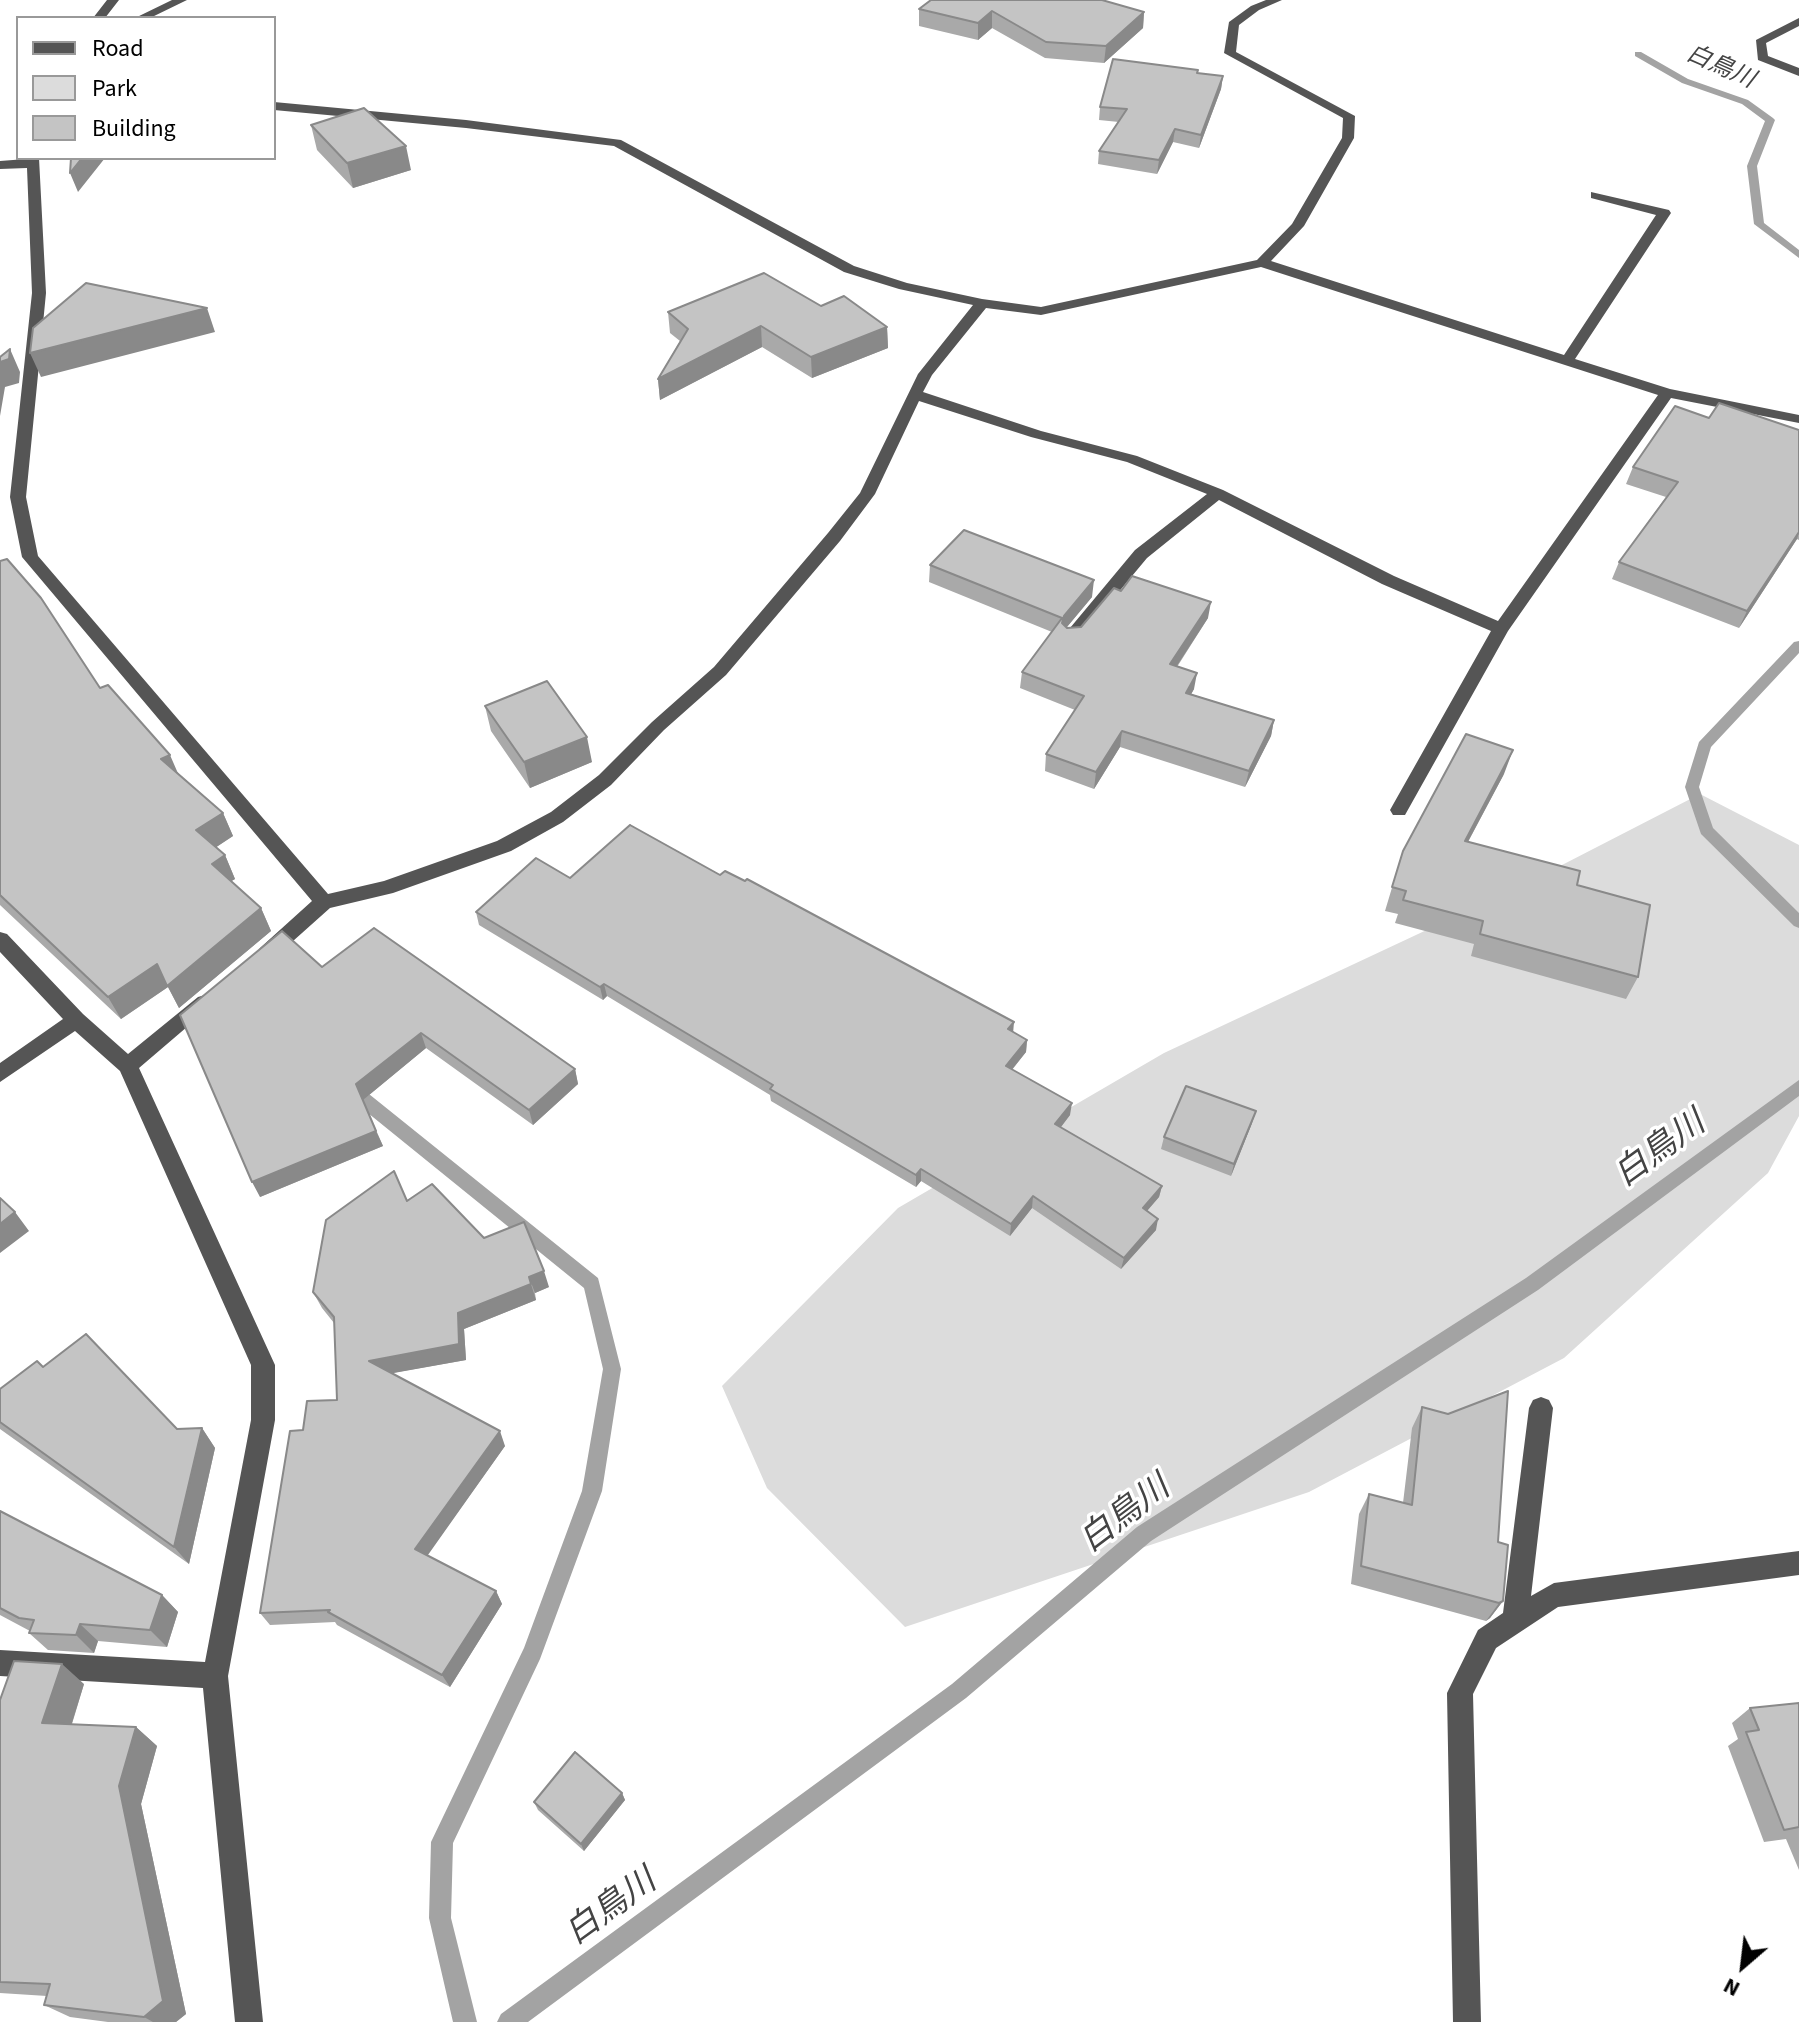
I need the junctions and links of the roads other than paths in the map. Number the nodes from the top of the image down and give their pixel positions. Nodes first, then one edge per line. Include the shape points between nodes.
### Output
1 (113, 0) edge
2 (181, 0) edge
3 (1276, 0) edge
4 (101, 16) edge
5 (145, 16) edge
6 (1799, 21) edge
7 (1799, 72) edge
8 (276, 106) edge
9 (33, 161) edge
10 (0, 165) edge
11 (1596, 195) dead end
12 (1262, 263) junction
13 (982, 303) junction
14 (1567, 361) junction
15 (1667, 393) junction
16 (914, 394) junction
17 (1799, 419) edge
18 (1218, 493) junction
19 (18, 497) junction
20 (0, 501) edge
21 (1501, 629) junction
22 (1071, 638) edge
23 (1399, 810) dead end
24 (324, 902) junction
25 (0, 939) edge
26 (259, 959) edge
27 (220, 991) edge
28 (76, 1020) junction
29 (128, 1066) junction
30 (0, 1074) edge
31 (1541, 1408) dead end
32 (1799, 1563) edge
33 (1515, 1621) junction
34 (0, 1663) edge
35 (215, 1676) junction
36 (249, 2022) edge
37 (1467, 2022) edge

1 - 4 street
2 - 5 street
3 - 12 street via 1233,24 1230,53 1349,116 1348,138 1297,226
6 - 7 street via 1760,42 1762,58
8 - 13 street via 617,143 849,269
9 - 10 street
9 - 19 street via 39,293
11 - 14 street via 1664,213
12 - 13 street via 1041,311
12 - 14 street
13 - 16 street
14 - 15 street
15 - 17 street
15 - 21 street
16 - 18 street via 1132,459
16 - 24 street via 867,494 834,537 720,671 605,780 557,817 504,846 386,888
18 - 21 street via 1388,580
18 - 22 street via 1141,554
19 - 20 street
19 - 24 street via 30,557
21 - 23 street
24 - 26 street
25 - 28 street
27 - 29 street
28 - 29 street
28 - 30 street
29 - 35 street via 263,1365 263,1420
31 - 33 street
32 - 33 street via 1554,1595
33 - 37 street via 1487,1639 1460,1693
34 - 35 street
35 - 36 street

